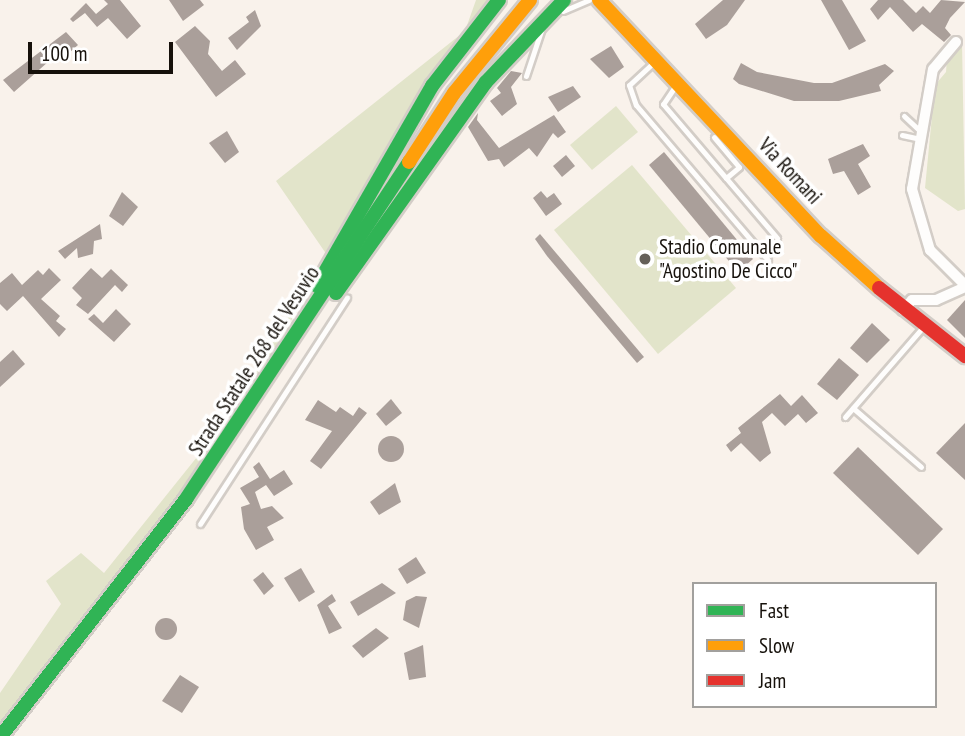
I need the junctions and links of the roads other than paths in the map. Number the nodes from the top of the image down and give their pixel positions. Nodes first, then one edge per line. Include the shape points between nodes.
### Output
1 (499, 0) edge
2 (530, 0) edge
3 (564, 0) edge
4 (589, 0) edge
5 (599, 0) edge
6 (956, 42) dead end
7 (656, 60) junction
8 (526, 76) dead end
9 (679, 84) junction
10 (904, 116) dead end
11 (902, 135) dead end
12 (922, 136) junction
13 (714, 137) dead end
14 (726, 178) junction
15 (778, 238) dead end
16 (768, 260) dead end
17 (965, 286) edge
18 (347, 298) dead end
19 (903, 310) junction
20 (923, 327) junction
21 (283, 356) junction
22 (965, 356) edge
23 (853, 408) junction
24 (845, 417) dead end
25 (921, 467) dead end
26 (200, 524) dead end
27 (1, 736) edge

1 - 21 main road via 432,86 346,227
2 - 21 main road, Strada Statale 268 del Vesuvio via 454,93
3 - 21 main road via 535,25 486,82 373,248
4 - 8 lane via 544,23
5 - 7 main road, Via Romani
6 - 12 street via 933,69
7 - 9 main road, Via Romani
7 - 16 lane via 629,85 636,105
9 - 14 lane via 663,104
9 - 19 main road, Via Romani via 821,236
10 - 12 lane
11 - 12 lane
12 - 17 street via 912,189 917,218 930,250
13 - 14 lane via 739,167
14 - 15 lane
17 - 19 street via 936,300 912,300
18 - 26 lane
19 - 20 main road, Via Romani
20 - 22 main road, Via Romani
20 - 23 lane
21 - 27 main road, Strada Statale 268 del Vesuvio via 159,536
23 - 24 lane
23 - 25 lane

